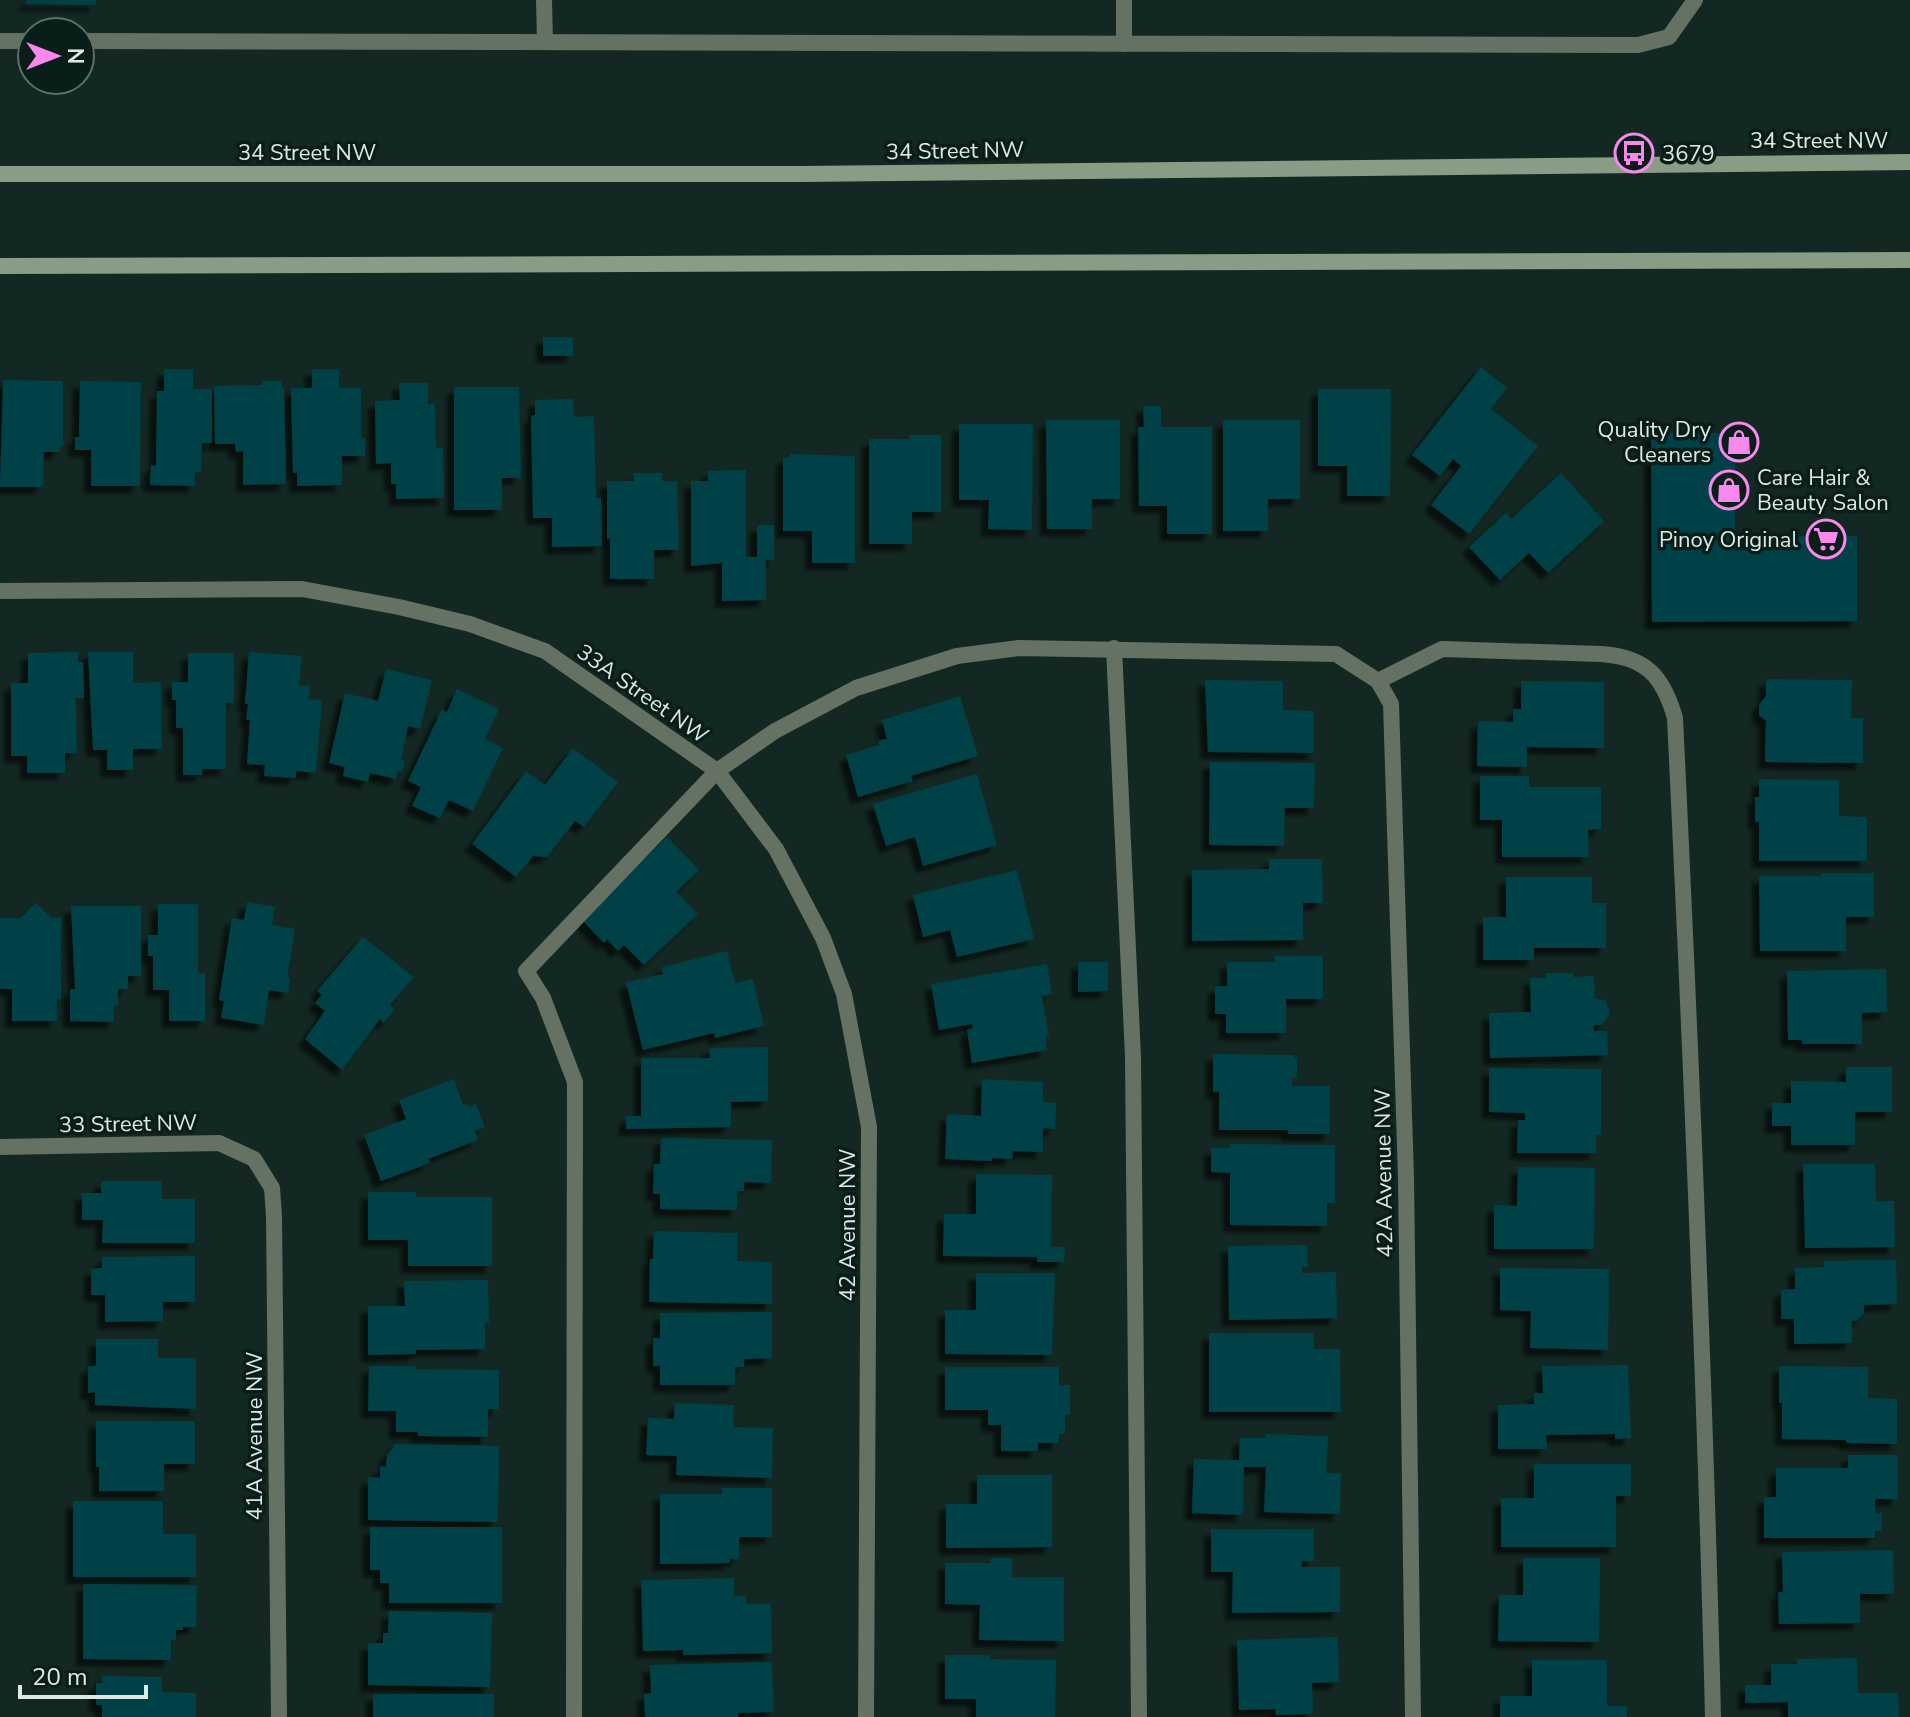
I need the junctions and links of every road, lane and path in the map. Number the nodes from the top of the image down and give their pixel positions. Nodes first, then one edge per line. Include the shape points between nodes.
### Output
1 (544, 0) edge
2 (1124, 0) edge
3 (1695, 0) edge
4 (96, 41) edge
5 (545, 42) junction
6 (1124, 44) junction
7 (1910, 162) edge
8 (0, 174) edge
9 (1910, 260) edge
10 (0, 266) edge
11 (0, 591) edge
12 (1114, 648) junction
13 (1378, 681) junction
14 (717, 771) junction
15 (0, 1147) edge
16 (254, 1159) joint
17 (279, 1717) edge
18 (574, 1717) edge
19 (866, 1717) edge
20 (1139, 1717) edge
21 (1413, 1717) edge
22 (1713, 1717) edge

1 - 5 street
2 - 6 street
3 - 6 street via 1669,37 1638,45
4 - 5 street
5 - 6 street
7 - 8 main road, 34 Street NW via 800,174
9 - 10 main road
11 - 14 street, 33A Street NW via 302,589 470,624 545,651
12 - 13 street, 33A Street NW via 1336,654
12 - 14 street, 33A Street NW via 1019,648 957,656 856,688 775,731
12 - 20 street via 1133,1057
13 - 21 street, 42A Avenue NW via 1391,704 1406,1177
13 - 22 street via 1442,649 1601,654 1625,655 1644,665 1668,692 1675,718 1696,1158
14 - 18 street via 526,971 543,998 575,1082
14 - 19 street, 42 Avenue NW via 776,849 823,938 844,994 869,1127
15 - 16 street, 33 Street NW via 219,1143
16 - 17 street, 41A Avenue NW via 272,1188 274,1216

